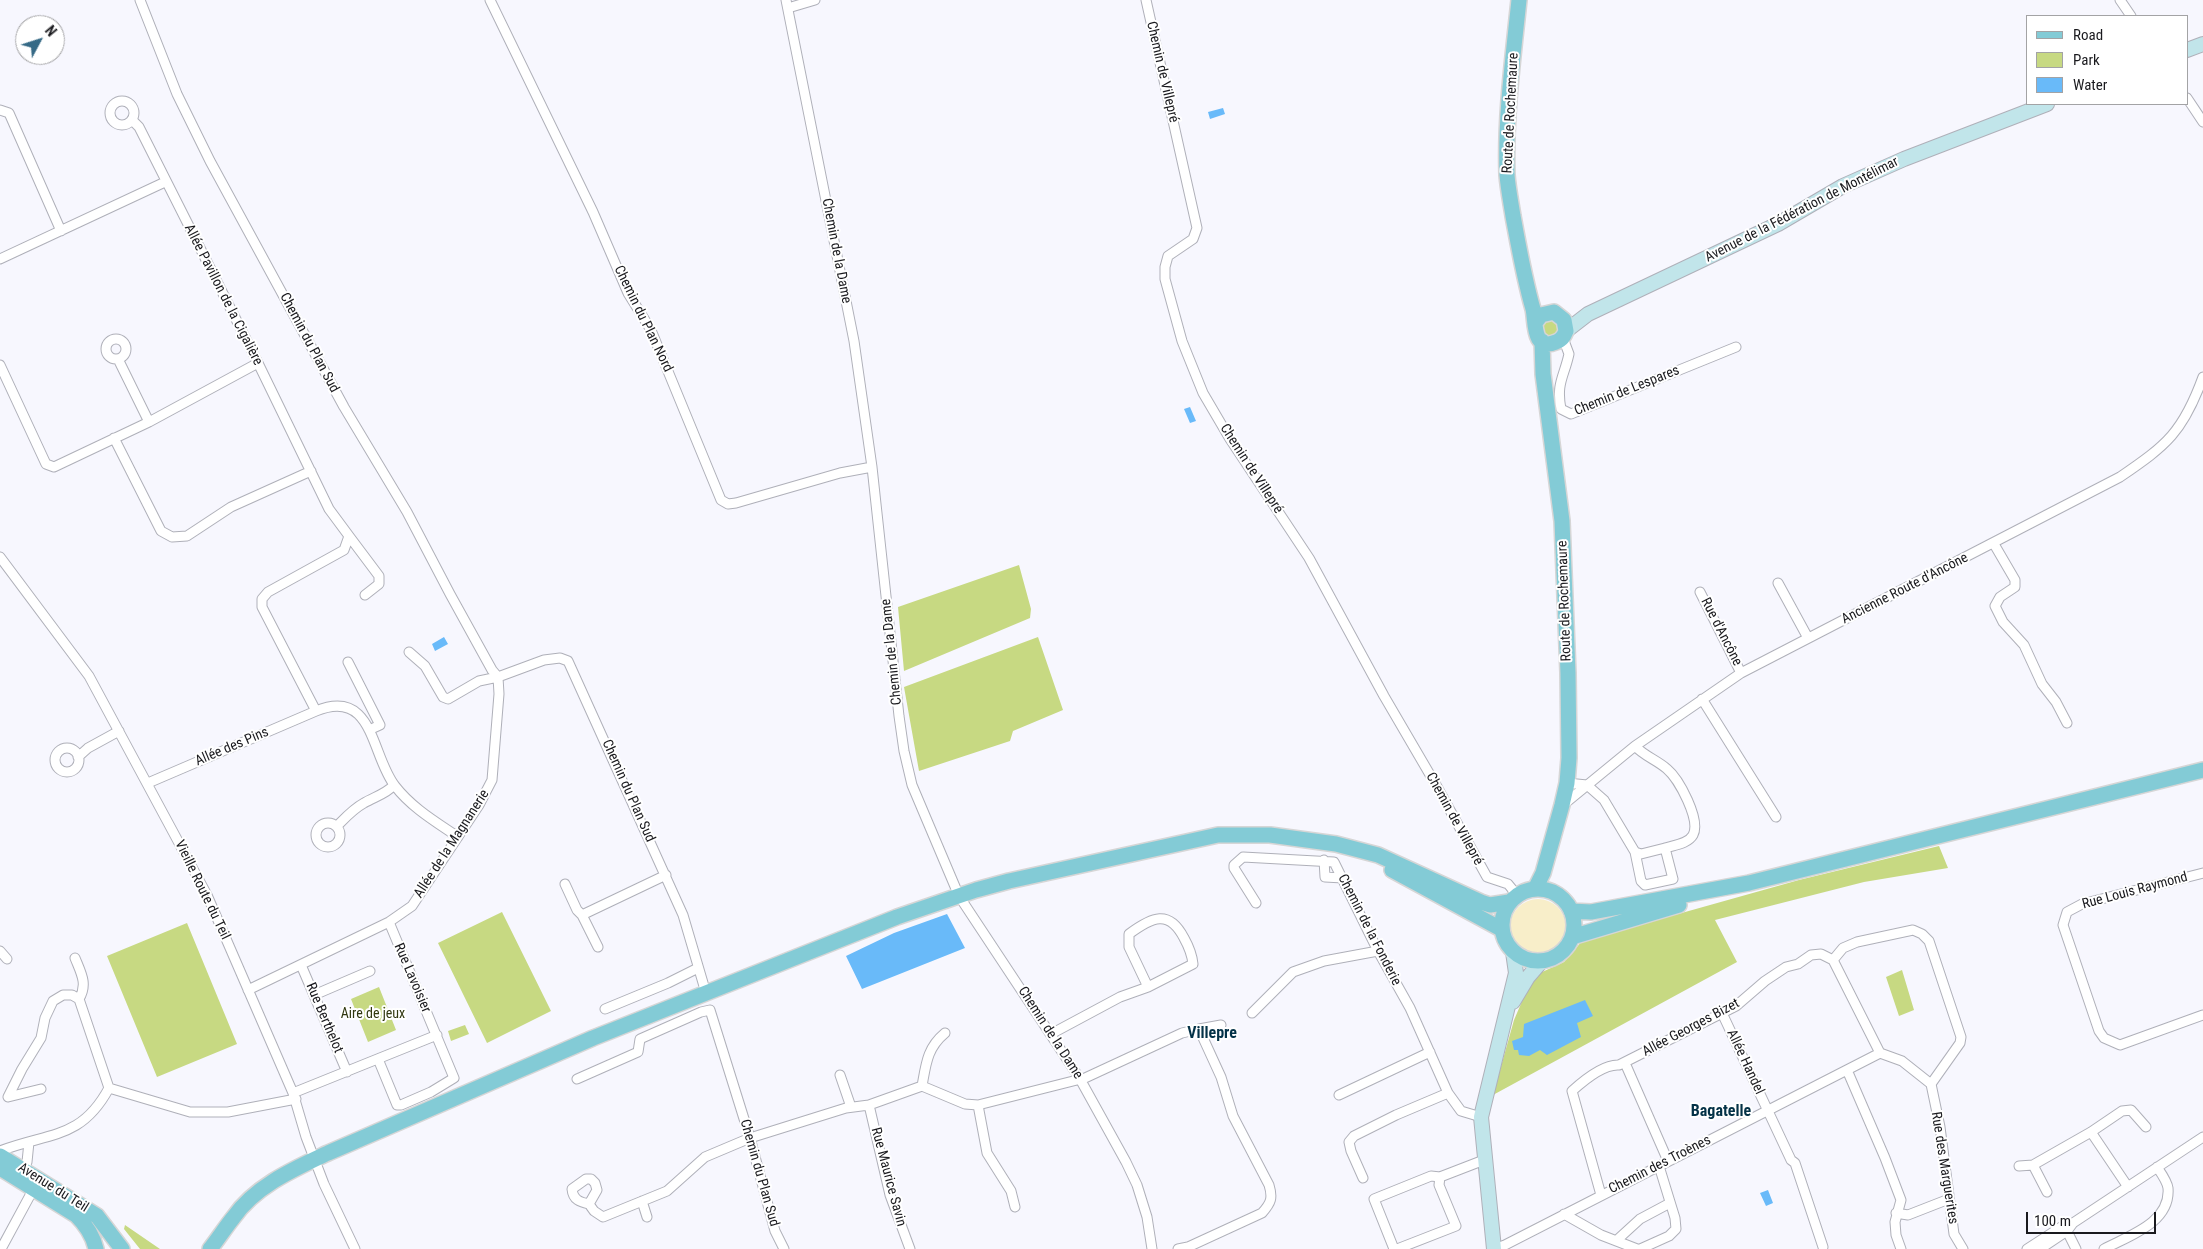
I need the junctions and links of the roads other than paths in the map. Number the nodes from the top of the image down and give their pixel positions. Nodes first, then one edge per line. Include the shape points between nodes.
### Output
1 (140, 0) edge
2 (490, 0) edge
3 (815, 0) edge
4 (1146, 0) edge
5 (1519, 0) edge
6 (2120, 0) edge
7 (787, 4) edge
8 (2130, 15) edge
9 (2203, 44) edge
10 (2188, 50) edge
11 (2188, 100) edge
12 (2044, 105) edge
13 (0, 110) edge
14 (132, 120) dead end
15 (2203, 122) edge
16 (165, 182) junction
17 (61, 231) junction
18 (1520, 255) junction
19 (0, 259) edge
20 (1556, 330) junction
21 (1736, 347) dead end
22 (118, 359) dead end
23 (258, 363) junction
24 (0, 364) edge
25 (2203, 377) edge
26 (149, 422) junction
27 (114, 438) junction
28 (872, 467) junction
29 (311, 471) junction
30 (349, 536) junction
31 (1994, 544) junction
32 (0, 557) edge
33 (1778, 583) dead end
34 (1700, 592) dead end
35 (365, 595) dead end
36 (1808, 638) junction
37 (409, 652) dead end
38 (348, 662) dead end
39 (1741, 673) junction
40 (498, 677) junction
41 (499, 694) joint
42 (1702, 699) junction
43 (316, 711) junction
44 (2067, 723) dead end
45 (369, 730) junction
46 (119, 731) junction
47 (1635, 746) junction
48 (78, 757) dead end
49 (2203, 770) edge
50 (148, 783) junction
51 (1567, 783) junction
52 (394, 785) junction
53 (1587, 785) junction
54 (1562, 805) junction
55 (1776, 817) dead end
56 (337, 826) dead end
57 (458, 837) junction
58 (1336, 844) junction
59 (1665, 848) junction
60 (1635, 852) junction
61 (1324, 860) junction
62 (2203, 873) edge
63 (666, 875) junction
64 (1343, 878) junction
65 (1749, 883) junction
66 (565, 884) dead end
67 (1535, 889) junction
68 (1552, 892) junction
69 (958, 896) junction
70 (1513, 899) junction
71 (1256, 903) dead end
72 (1571, 911) junction
73 (582, 915) junction
74 (388, 922) junction
75 (1501, 928) junction
76 (1572, 937) junction
77 (598, 946) dead end
78 (0, 951) edge
79 (1378, 951) junction
80 (1513, 952) junction
81 (75, 958) dead end
82 (7, 959) dead end
83 (1834, 960) junction
84 (1542, 962) junction
85 (301, 964) junction
86 (698, 968) junction
87 (370, 971) dead end
88 (1148, 987) junction
89 (248, 990) junction
90 (706, 993) junction
91 (314, 995) junction
92 (80, 998) junction
93 (605, 1009) dead end
94 (1722, 1013) junction
95 (1252, 1014) dead end
96 (2203, 1015) edge
97 (1506, 1016) junction
98 (1221, 1026) dead end
99 (1198, 1029) junction
100 (945, 1033) dead end
101 (1051, 1034) junction
102 (437, 1035) junction
103 (1430, 1052) junction
104 (1880, 1053) junction
105 (378, 1059) junction
106 (1625, 1063) junction
107 (1847, 1070) junction
108 (347, 1072) junction
109 (840, 1075) dead end
110 (576, 1078) dead end
111 (1080, 1079) junction
112 (1930, 1084) junction
113 (922, 1086) junction
114 (109, 1088) junction
115 (41, 1089) dead end
116 (1448, 1093) junction
117 (1340, 1095) dead end
118 (294, 1096) junction
119 (869, 1105) junction
120 (978, 1106) junction
121 (851, 1107) junction
122 (1768, 1110) junction
123 (1481, 1118) junction
124 (2146, 1127) dead end
125 (2091, 1132) junction
126 (2203, 1137) edge
127 (750, 1138) junction
128 (29, 1142) junction
129 (0, 1151) edge
130 (0, 1156) edge
131 (314, 1160) junction
132 (1484, 1160) junction
133 (1668, 1161) junction
134 (2033, 1165) junction
135 (1659, 1166) junction
136 (2019, 1166) dead end
137 (0, 1168) edge
138 (2157, 1168) junction
139 (24, 1170) junction
140 (1440, 1177) junction
141 (1363, 1178) dead end
142 (2128, 1187) junction
143 (34, 1188) junction
144 (2047, 1192) dead end
145 (1601, 1195) junction
146 (1949, 1200) junction
147 (642, 1201) junction
148 (1670, 1203) junction
149 (589, 1204) dead end
150 (1015, 1207) dead end
151 (1896, 1213) junction
152 (1564, 1214) junction
153 (647, 1217) dead end
154 (232, 1218) junction
155 (103, 1224) junction
156 (2070, 1227) junction
157 (1617, 1240) junction
158 (1823, 1247) dead end
159 (2, 1249) edge
160 (96, 1249) edge
161 (111, 1249) edge
162 (122, 1249) edge
163 (201, 1249) edge
164 (210, 1249) edge
165 (355, 1249) edge
166 (784, 1249) edge
167 (910, 1249) edge
168 (1152, 1249) edge
169 (1178, 1249) edge
170 (1396, 1249) edge
171 (1494, 1249) edge
172 (1638, 1249) edge
173 (1901, 1249) edge
174 (1963, 1249) edge
175 (2027, 1249) edge
176 (2040, 1249) edge
177 (2076, 1249) edge
178 (2104, 1249) edge

1 - 40 street, Chemin du Plan Sud via 177,94 210,161 344,407 395,489
2 - 28 street, Chemin du Plan Nord via 594,212 628,293 650,330 721,500 728,504 736,503 840,472
3 - 7 street
4 - 70 street, Chemin de Villepré via 1197,228 1193,239 1168,256 1165,280 1182,341 1203,393 1309,558 1487,877 1508,884
5 - 18 main road, Route de Rochemaure via 1508,107 1507,177
6 - 8 street
7 - 28 street, Chemin de la Dame via 854,341
9 - 10 street
11 - 15 street
12 - 20 street, Avenue de la Fédération de Montélimar via 1851,183 1778,224
13 - 17 street via 9,113
14 - 16 street, Allée Pavillon de la Cigalière
16 - 17 street
16 - 23 street, Allée Pavillon de la Cigalière
17 - 19 street
18 - 20 main road, Route de Rochemaure
18 - 20 main road, Route de Rochemaure via 1535,331
20 - 21 street, Chemin de Lespares via 1569,354 1558,394 1562,409 1570,414
20 - 51 main road, Route de Rochemaure via 1545,397 1562,521 1569,705
22 - 26 street
23 - 26 street
23 - 29 street, Allée Pavillon de la Cigalière
24 - 27 street via 46,464 54,467
25 - 31 street, Ancienne Route d'Ancône via 2179,429 2158,452 2120,477
26 - 27 street
27 - 29 street via 160,531 172,537 187,536 231,507
28 - 69 street, Chemin de la Dame via 904,750 915,793
29 - 30 street, Allée Pavillon de la Cigalière via 329,509
30 - 35 street, Allée Pavillon de la Cigalière via 379,576 379,584
30 - 43 street via 344,550 268,592 262,599 262,607
31 - 36 street, Ancienne Route d'Ancône
31 - 44 street via 2015,580 2014,586 2000,597 1995,606 2003,622 2024,645 2042,684
32 - 46 street, Vieille Route du Teil via 89,676
33 - 36 street
34 - 39 street, Rue d'Ancône
36 - 39 street, Ancienne Route d'Ancône
37 - 40 street via 425,666 443,697 448,699 480,681
38 - 45 street via 380,725
39 - 42 street, Ancienne Route d'Ancône
40 - 41 street, Chemin du Plan Sud
40 - 63 street, Chemin du Plan Sud via 544,660 560,658 568,661
41 - 57 street, Allée de la Magnanerie via 492,780
42 - 47 street, Ancienne Route d'Ancône
42 - 55 street
43 - 45 street, Allée des Pins via 343,706 355,711
43 - 50 street, Allée des Pins
45 - 52 street, Allée des Pins
46 - 48 street
46 - 50 street, Vieille Route du Teil
47 - 53 street, Ancienne Route d'Ancône
47 - 59 street via 1674,776 1692,810 1693,836 1686,842
49 - 65 main road
50 - 89 street, Vieille Route du Teil via 207,895
51 - 53 street
51 - 54 main road, Route de Rochemaure
52 - 56 street via 362,804
52 - 57 street, Allée des Pins via 418,810
53 - 54 street
53 - 60 street via 1612,810
54 - 67 main road, Route de Rochemaure via 1543,873
54 - 68 main road, Route de Rochemaure via 1551,853
57 - 74 street, Allée de la Magnanerie via 412,906
58 - 69 main road via 1270,835 1218,835 1009,881
58 - 70 main road via 1378,855 1481,902 1490,904
58 - 75 main road
59 - 60 street via 1641,854
59 - 60 street via 1673,879 1645,885 1641,882
61 - 64 street, Chemin de la Fonderie via 1334,862
61 - 64 street via 1325,877
61 - 71 street via 1243,857 1237,860 1234,868
62 - 96 street, Rue Louis Raymond via 2082,904 2067,912 2062,925 2104,1038 2120,1045
63 - 73 street
63 - 86 street, Chemin du Plan Sud via 683,915
64 - 79 street, Chemin de la Fonderie
65 - 72 main road via 1608,910
65 - 76 main road
66 - 73 street
67 - 68 main road
67 - 70 main road
68 - 72 main road via 1560,896
69 - 90 main road via 852,934
69 - 101 street, Chemin de la Dame
70 - 75 main road via 1502,919
72 - 76 main road via 1574,919
73 - 77 street
74 - 85 street
74 - 102 street, Rue Lavoisier
75 - 80 main road
76 - 84 main road via 1561,954
78 - 82 street
79 - 95 street via 1324,961 1293,972
79 - 103 street, Chemin de la Fonderie
80 - 84 main road via 1521,958
80 - 97 street via 1516,973
81 - 92 street via 84,982
83 - 94 street, Allée Georges Bizet via 1820,954 1811,955 1765,981 1736,1006
83 - 104 street
83 - 112 street via 1843,948 1857,942 1913,930 1929,941 1961,1036 1960,1043
84 - 97 street via 1528,977
85 - 89 street
85 - 91 street, Rue Berthelot
86 - 90 street, Chemin du Plan Sud
86 - 93 street
87 - 91 street
88 - 88 street via 1193,964 1192,953 1177,925 1169,920 1159,918 1129,934 1129,947
88 - 101 street via 1120,997
89 - 118 street, Vieille Route du Teil
90 - 131 main road via 584,1042
91 - 108 street, Rue Berthelot
92 - 114 street
92 - 115 street via 63,995 53,1001 41,1038 8,1098
94 - 106 street, Allée Georges Bizet
94 - 122 street, Allée Handel
97 - 123 street
98 - 99 street
99 - 111 street via 1182,1033
99 - 169 street via 1221,1077 1233,1116 1273,1197 1262,1213
100 - 113 street via 932,1045 928,1054
101 - 111 street, Chemin de la Dame
102 - 105 street
102 - 105 street, Rue Lavoisier via 454,1078 401,1105 397,1105
103 - 116 street, Chemin de la Fonderie
103 - 117 street
104 - 107 street, Chemin des Troènes
104 - 112 street via 1902,1061
105 - 108 street
106 - 133 street
106 - 145 street, Allée Georges Bizet via 1606,1067 1572,1091
107 - 122 street, Chemin des Troènes
107 - 151 street via 1901,1200
108 - 118 street
109 - 121 street
110 - 127 street, Chemin du Plan Sud via 638,1052 640,1038 710,1010
111 - 120 street
111 - 168 street, Chemin de la Dame via 1136,1185 1147,1217
112 - 146 street, Rue des Marguerites via 1940,1127
113 - 119 street
113 - 120 street
114 - 118 street via 176,1109 201,1113 239,1110
114 - 128 street via 99,1106 83,1122
116 - 123 street, Chemin de la Fonderie via 1461,1111
116 - 141 street via 1354,1136 1349,1142
118 - 131 street, Vieille Route du Teil
119 - 121 street
119 - 167 street, Rue Maurice Savin via 890,1195
120 - 150 street via 987,1154 1011,1191
121 - 127 street
122 - 133 street, Chemin des Troènes
122 - 158 street, Allée Handel via 1804,1186
123 - 132 street
124 - 125 street via 2131,1110 2127,1110
125 - 134 street
125 - 142 street
126 - 138 street
127 - 147 street via 706,1158 667,1191
127 - 166 street, Chemin du Plan Sud via 775,1231
128 - 129 street
128 - 139 street
130 - 139 main road, Avenue du Teil
131 - 154 main road via 256,1194
131 - 165 street, Vieille Route du Teil
132 - 140 street
132 - 171 street
133 - 135 street, Chemin des Troènes
134 - 136 street
134 - 144 street
135 - 145 street, Chemin des Troènes
135 - 148 street
137 - 143 main road, Avenue du Teil
138 - 142 street
138 - 178 street via 2168,1187 2167,1199 2157,1217 2145,1228
139 - 155 main road, Avenue du Teil via 85,1207
140 - 170 street via 1439,1185 1456,1226
140 - 170 street via 1432,1176 1374,1199
142 - 156 street
143 - 159 street
143 - 160 main road, Avenue du Teil via 85,1223
145 - 152 street, Chemin des Troènes
146 - 151 street via 1908,1215
146 - 174 street, Rue des Marguerites via 1954,1234
147 - 149 street via 603,1217
147 - 153 street
148 - 157 street via 1640,1219
148 - 172 street via 1676,1229 1669,1236
151 - 173 street via 1896,1235
152 - 157 street via 1601,1235
152 - 171 street, Chemin des Troènes
154 - 163 main road
154 - 164 main road
155 - 161 main road
155 - 162 main road, Avenue du Teil
156 - 175 street via 2061,1227
156 - 176 street
156 - 177 street
157 - 172 street

